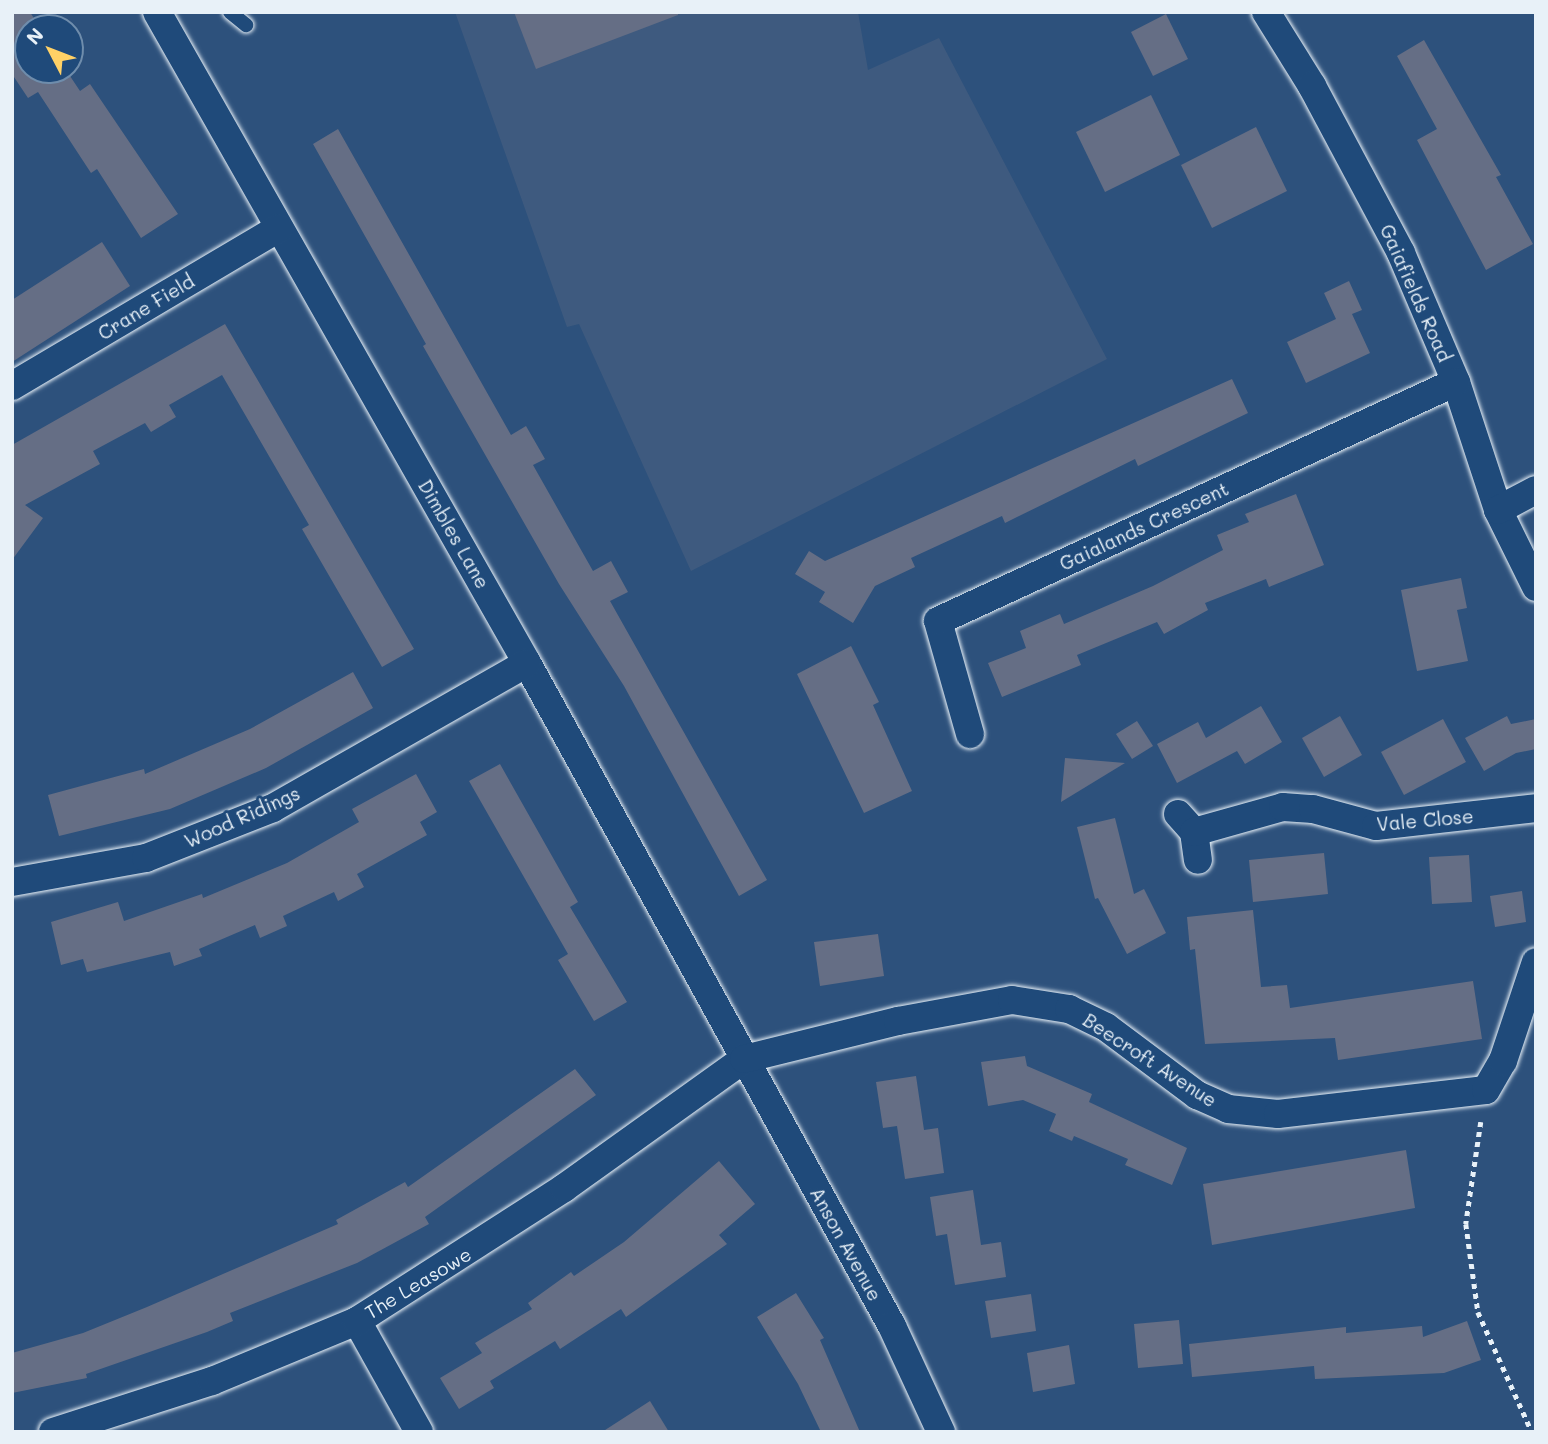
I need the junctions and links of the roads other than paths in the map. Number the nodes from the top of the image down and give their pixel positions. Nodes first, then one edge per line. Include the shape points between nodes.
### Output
1 (157, 12) edge
2 (230, 12) edge
3 (1266, 12) edge
4 (246, 25) dead end
5 (279, 228) junction
6 (1456, 382) junction
7 (12, 386) edge
8 (1536, 490) edge
9 (1498, 510) junction
10 (1536, 587) edge
11 (527, 663) junction
12 (970, 734) dead end
13 (1536, 808) edge
14 (1198, 860) dead end
15 (12, 882) edge
16 (1536, 962) edge
17 (744, 1059) junction
18 (357, 1321) junction
19 (53, 1432) edge
20 (419, 1432) edge
21 (941, 1432) edge

1 - 5 street, Dimbles Lane
2 - 4 lane
3 - 6 street, Gaiafields Road via 1401,253
5 - 7 street, Crane Field
5 - 11 street, Dimbles Lane
6 - 9 street, Gaiafields Road
6 - 12 street, Gaialands Crescent via 938,621
8 - 9 street
9 - 10 street, Gaiafields Road
11 - 15 street, Wood Ridings via 273,808 146,858
11 - 17 street, Dimbles Lane
13 - 14 street, Vale Close via 1376,826 1313,809 1283,807 1186,823
16 - 17 street, Beecroft Avenue via 1503,1061 1486,1090 1278,1114 1228,1109 1197,1095 1106,1027 1069,1009 1012,1000 898,1021
17 - 18 street, The Leasowe via 565,1188
17 - 21 street, Anson Avenue via 892,1326
18 - 19 street, The Leasowe via 212,1381
18 - 20 street

